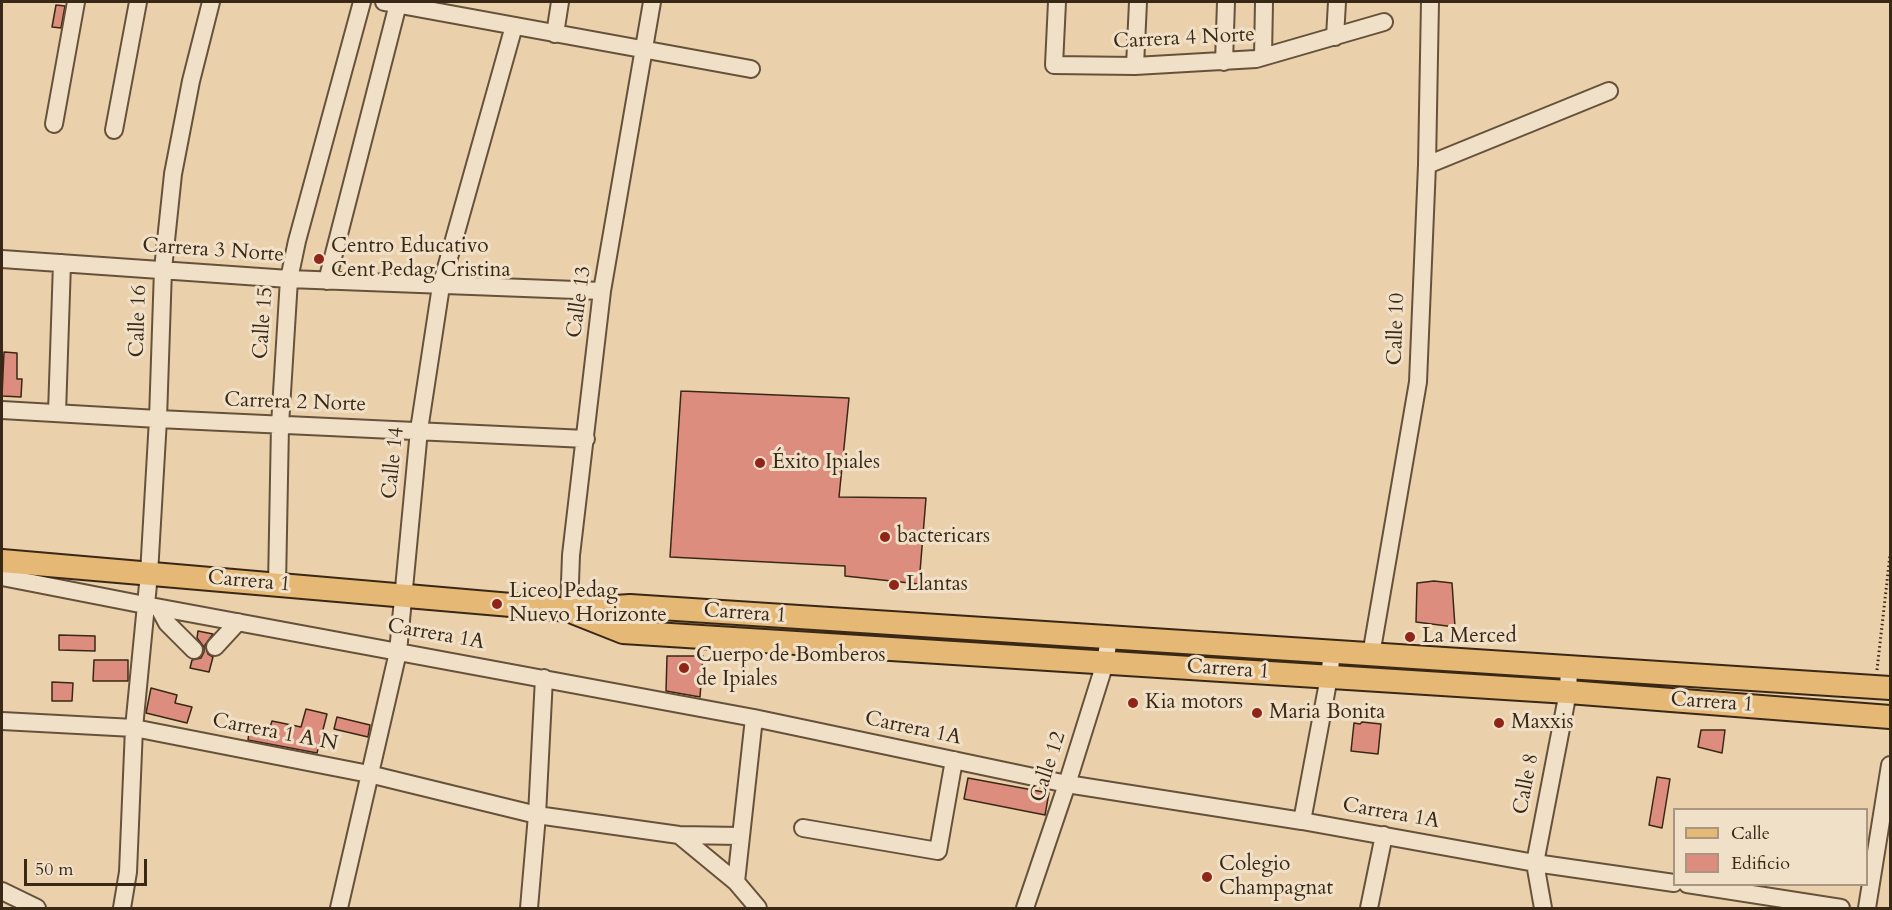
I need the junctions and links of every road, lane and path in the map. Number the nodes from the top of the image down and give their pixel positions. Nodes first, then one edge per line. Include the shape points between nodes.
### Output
1 (76, 2) edge
2 (138, 2) edge
3 (211, 2) edge
4 (362, 2) edge
5 (560, 2) edge
6 (652, 2) edge
7 (1057, 2) edge
8 (1138, 2) edge
9 (1226, 2) edge
10 (1264, 2) edge
11 (1337, 2) edge
12 (1430, 2) edge
13 (391, 3) edge
14 (461, 9) edge
15 (1384, 22) dead end
16 (514, 26) junction
17 (555, 34) junction
18 (1335, 37) junction
19 (644, 50) junction
20 (1263, 57) junction
21 (1224, 62) junction
22 (1135, 66) junction
23 (751, 69) dead end
24 (1609, 91) dead end
25 (54, 124) dead end
26 (114, 130) dead end
27 (1427, 165) junction
28 (2, 259) edge
29 (62, 263) junction
30 (163, 269) junction
31 (289, 279) junction
32 (327, 280) junction
33 (441, 286) junction
34 (602, 291) junction
35 (2, 410) edge
36 (57, 413) junction
37 (158, 419) junction
38 (280, 424) junction
39 (419, 430) junction
40 (586, 439) junction
41 (1890, 555) edge
42 (2, 561) edge
43 (149, 574) junction
44 (2, 577) edge
45 (277, 585) junction
46 (403, 595) junction
47 (152, 607) junction
48 (568, 610) junction
49 (761, 615) junction
50 (238, 622) junction
51 (1109, 638) junction
52 (760, 641) junction
53 (215, 647) dead end
54 (194, 650) dead end
55 (398, 652) junction
56 (1332, 652) junction
57 (1371, 655) junction
58 (1105, 663) junction
59 (1569, 668) junction
60 (1877, 670) dead end
61 (1329, 677) junction
62 (544, 678) junction
63 (1890, 688) edge
64 (1568, 692) junction
65 (1890, 717) edge
66 (754, 718) junction
67 (2, 721) edge
68 (135, 728) junction
69 (954, 760) junction
70 (1890, 765) edge
71 (369, 774) junction
72 (1067, 784) junction
73 (537, 815) junction
74 (1302, 821) junction
75 (803, 828) dead end
76 (679, 835) junction
77 (1384, 835) junction
78 (740, 836) junction
79 (1535, 862) junction
80 (736, 882) junction
81 (1673, 883) edge
82 (1693, 886) edge
83 (2, 891) edge
84 (37, 909) edge
85 (122, 909) edge
86 (339, 909) edge
87 (529, 909) edge
88 (758, 909) edge
89 (1025, 909) edge
90 (1370, 909) edge
91 (1543, 909) edge
92 (1841, 909) edge
93 (1867, 909) edge

1 - 25 street
2 - 26 street
3 - 30 street, Calle 16 via 173,174
4 - 31 street, Calle 15
5 - 17 street
6 - 19 street, Calle 13
7 - 22 street, Carrera 4 Norte via 1054,65
8 - 22 street
9 - 21 street
10 - 20 street
11 - 18 street
12 - 27 street, Calle 10
13 - 14 street
13 - 32 street
14 - 16 street
15 - 18 street, Carrera 4 Norte
16 - 17 street
16 - 33 street, Calle 14
17 - 19 street
18 - 20 street, Carrera 4 Norte
19 - 23 street
19 - 34 street, Calle 13
20 - 21 street, Carrera 4 Norte
21 - 22 street, Carrera 4 Norte
24 - 27 street
27 - 57 street, Calle 10 via 1418,381
28 - 29 street, Carrera 3 Norte
29 - 30 street, Carrera 3 Norte
29 - 36 street
30 - 31 street, Carrera 3 Norte
30 - 37 street, Calle 16
31 - 32 street, Carrera 3 Norte
31 - 38 street, Calle 15
32 - 33 street, Carrera 3 Norte
33 - 34 street, Carrera 3 Norte
33 - 39 street, Calle 14
34 - 40 street, Calle 13
35 - 36 street, Carrera 2 Norte
36 - 37 street, Carrera 2 Norte
37 - 38 street, Carrera 2 Norte
37 - 43 street, Calle 16
38 - 39 street, Carrera 2 Norte
38 - 45 street, Calle 15
39 - 40 street, Carrera 2 Norte
39 - 46 street, Calle 14
40 - 48 street, Calle 13
41 - 60 path
42 - 43 main road, Carrera 1
43 - 45 main road, Carrera 1
43 - 47 street, Calle 16
44 - 47 street
45 - 46 main road, Carrera 1
46 - 48 main road, Carrera 1
46 - 55 street, Calle 14
47 - 50 street, Carrera 1A
47 - 54 street
47 - 68 street, Calle 16
48 - 49 main road, Carrera 1 via 630,606
48 - 52 main road, Carrera 1 via 623,632
49 - 51 main road, Carrera 1
49 - 52 main road
50 - 53 street
50 - 55 street, Carrera 1A
51 - 56 main road, Carrera 1
51 - 58 street, Calle 12
52 - 58 main road, Carrera 1
55 - 62 street, Carrera 1A
55 - 71 street, Calle 14
56 - 57 main road, Carrera 1
56 - 61 street
57 - 59 main road, Carrera 1
58 - 61 main road, Carrera 1
58 - 72 street, Calle 12
59 - 63 main road, Carrera 1
59 - 64 street, Calle 8
61 - 64 main road, Carrera 1
61 - 74 street
62 - 66 street, Carrera 1A
62 - 73 street
64 - 65 main road, Carrera 1
64 - 79 street, Calle 8
66 - 69 street, Carrera 1A
66 - 78 street
67 - 68 street, Carrera 1 A N
68 - 71 street, Carrera 1 A N
68 - 85 street via 128,872
69 - 72 street, Carrera 1A
69 - 75 street via 938,851
70 - 93 street
71 - 73 street, Carrera 1 A N
71 - 86 street, Calle 14
72 - 74 street, Carrera 1A
72 - 89 street, Calle 12
73 - 76 street, Carrera 1 A N
73 - 87 street
74 - 77 street, Carrera 1A
76 - 78 street, Carrera 1 A N
76 - 80 street
77 - 79 street, Carrera 1A
77 - 90 street
78 - 80 street
79 - 81 street, Carrera 1A
79 - 91 street, Calle 8
80 - 88 street
82 - 92 street
83 - 84 street

